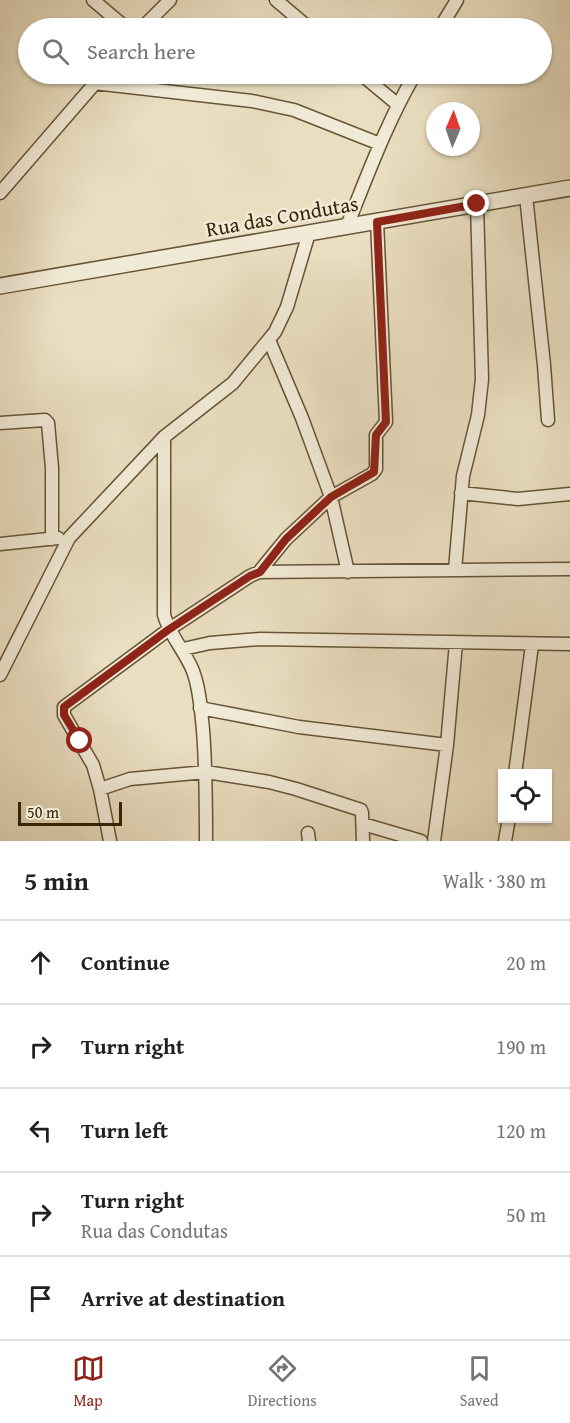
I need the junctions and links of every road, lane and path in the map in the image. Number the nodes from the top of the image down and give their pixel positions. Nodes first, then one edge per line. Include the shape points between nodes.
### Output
1 (93, 0) edge
2 (170, 0) edge
3 (276, 0) edge
4 (457, 0) edge
5 (114, 18) edge
6 (152, 18) edge
7 (297, 18) edge
8 (446, 18) edge
9 (94, 84) edge
10 (140, 84) edge
11 (373, 84) edge
12 (409, 84) edge
13 (397, 104) junction
14 (380, 144) junction
15 (570, 188) edge
16 (0, 193) edge
17 (525, 196) junction
18 (477, 204) junction
19 (377, 222) junction
20 (347, 226) junction
21 (309, 233) junction
22 (0, 286) edge
23 (269, 340) junction
24 (548, 420) dead end
25 (0, 423) edge
26 (164, 437) junction
27 (461, 493) junction
28 (570, 494) edge
29 (331, 497) junction
30 (69, 538) junction
31 (52, 539) junction
32 (0, 544) edge
33 (570, 569) edge
34 (455, 570) junction
35 (260, 572) junction
36 (348, 572) junction
37 (168, 630) junction
38 (456, 643) junction
39 (570, 644) edge
40 (532, 645) junction
41 (183, 649) junction
42 (0, 675) edge
43 (200, 708) junction
44 (447, 745) junction
45 (516, 769) edge
46 (206, 772) junction
47 (100, 789) junction
48 (508, 823) edge
49 (363, 824) junction
50 (110, 841) edge
51 (206, 841) edge
52 (363, 841) edge
53 (421, 841) edge
54 (434, 841) edge
55 (505, 841) edge

1 - 5 street
2 - 6 street
3 - 7 street
4 - 8 street
9 - 16 street
10 - 14 street via 294,110
11 - 13 street
12 - 13 street
13 - 14 street
14 - 20 street
15 - 17 street, Rua das Condutas
17 - 18 street, Rua das Condutas
17 - 24 street
18 - 19 street, Rua das Condutas
18 - 27 street via 482,379
19 - 20 street, Rua das Condutas
19 - 29 street via 386,422 376,435 374,472
20 - 21 street, Rua das Condutas
21 - 22 street, Rua das Condutas
21 - 23 street via 287,307
23 - 26 street via 233,383
23 - 29 street
25 - 31 street via 48,423
26 - 30 street
26 - 37 street via 163,594
27 - 28 street via 518,499
27 - 34 street
29 - 35 street via 286,539
29 - 36 street
30 - 31 street
30 - 42 street
31 - 32 street
33 - 34 street
34 - 36 street
35 - 36 street
35 - 37 street
37 - 41 street
37 - 47 street via 64,707 64,715 93,765
38 - 40 street
38 - 41 street via 260,639
38 - 44 street
39 - 40 street
40 - 45 street
41 - 43 street via 198,689
43 - 44 street via 299,727
43 - 46 street
44 - 54 street
46 - 47 street via 130,779
46 - 49 street via 269,782 361,810
46 - 51 street
47 - 50 street
48 - 55 street
49 - 52 street
49 - 53 street

